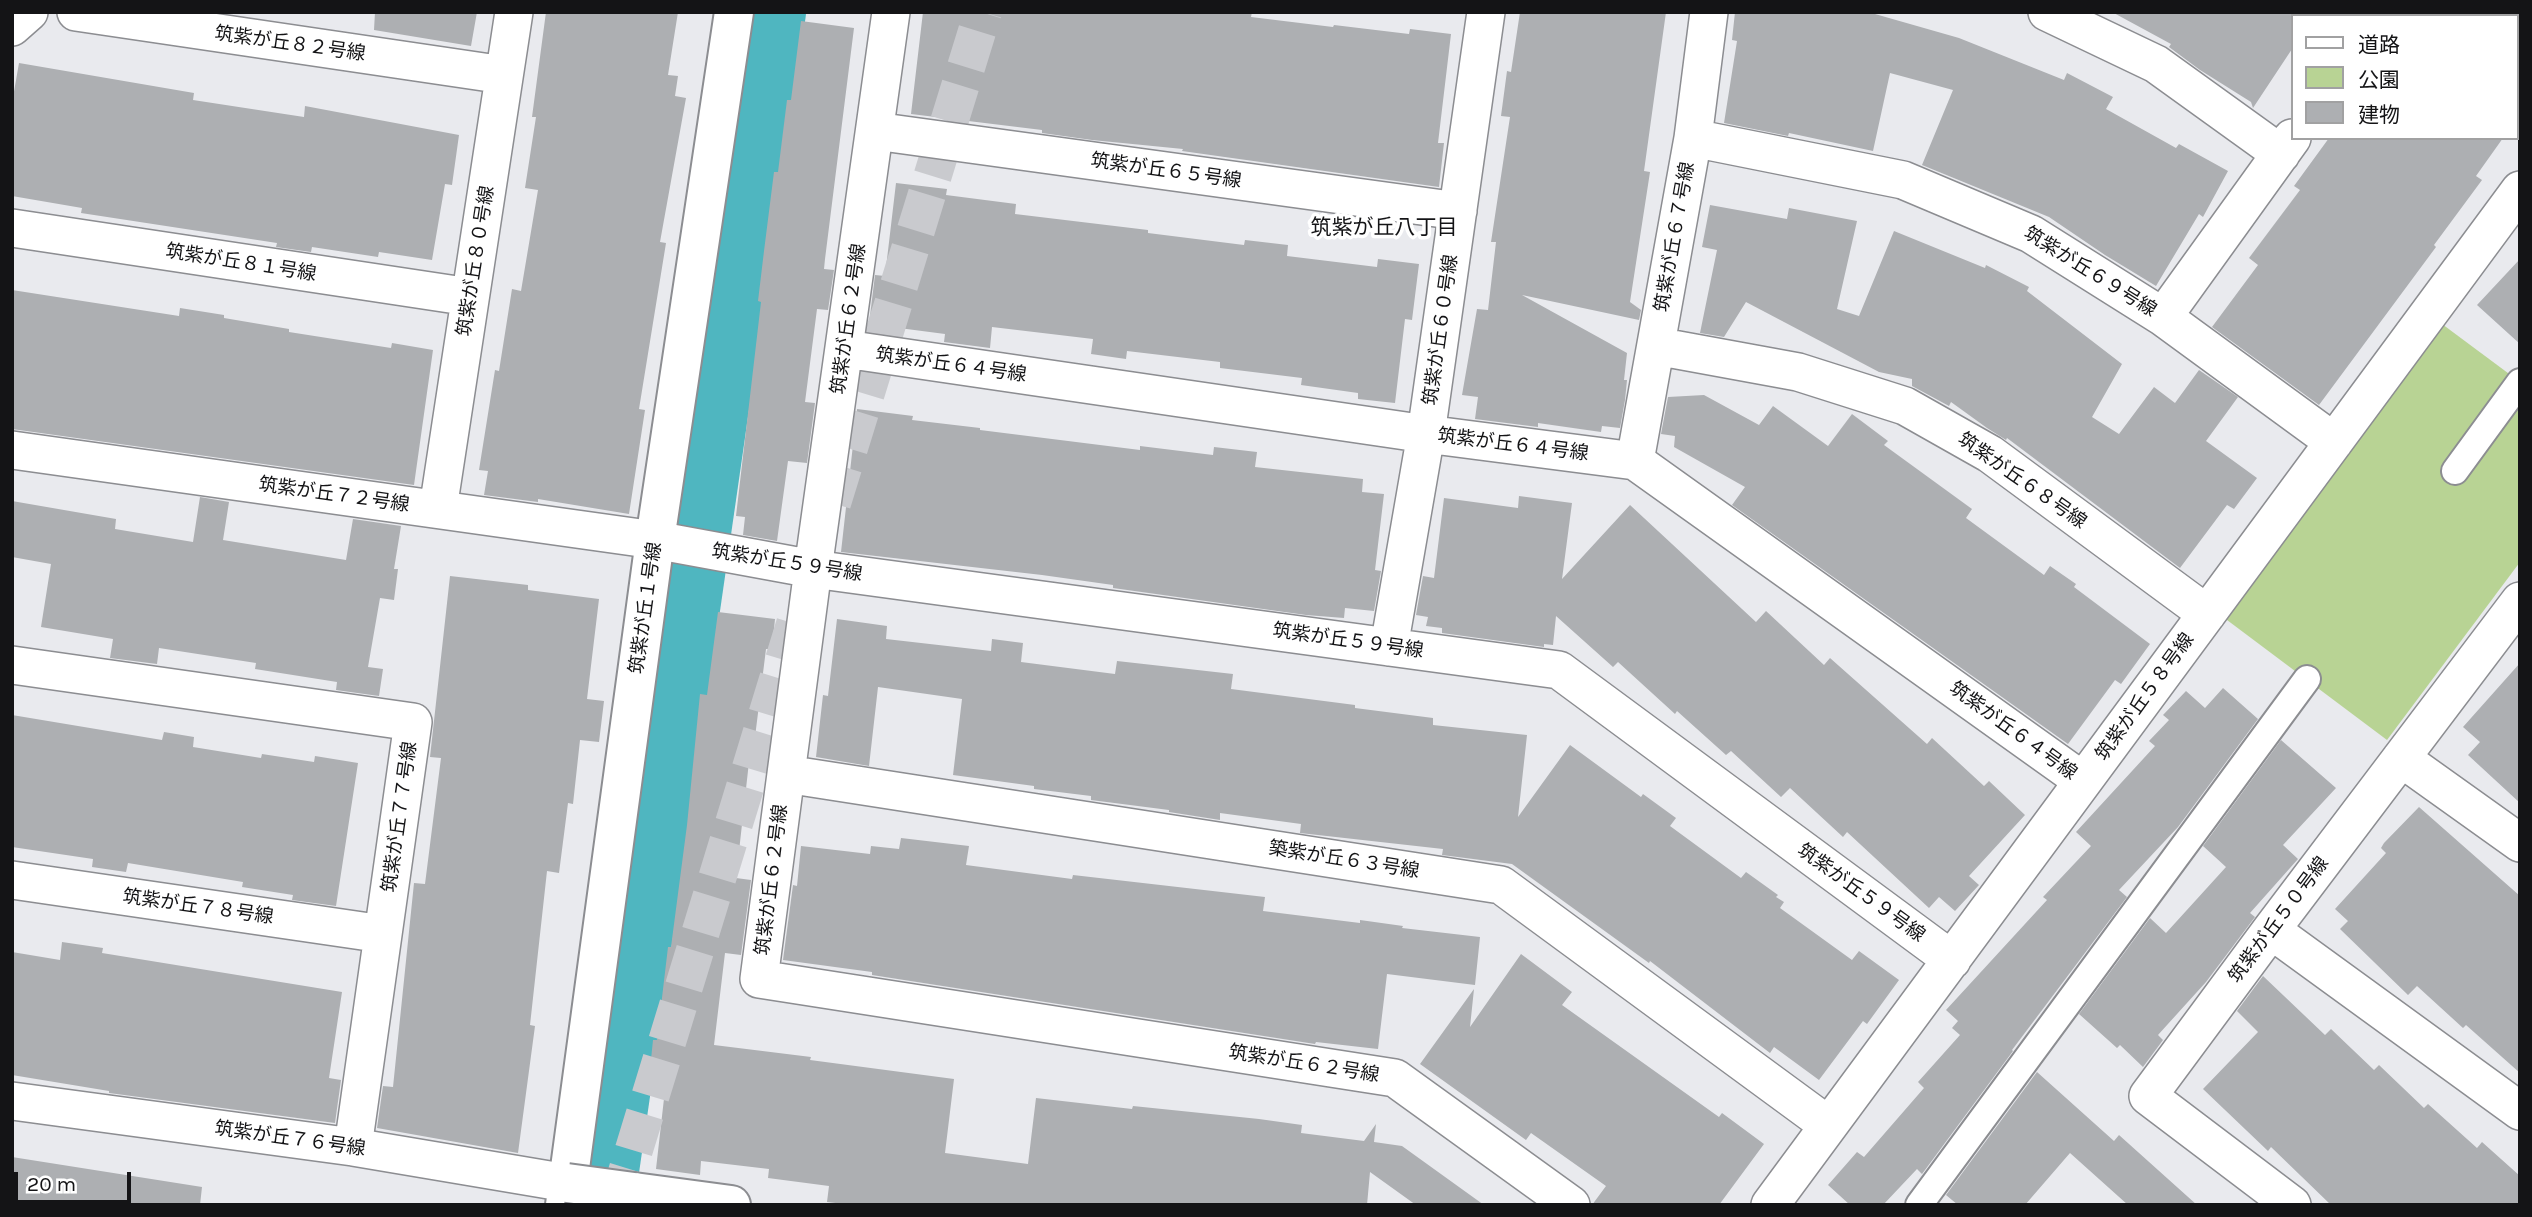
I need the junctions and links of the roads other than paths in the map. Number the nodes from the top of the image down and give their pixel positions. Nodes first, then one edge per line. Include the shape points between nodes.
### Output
1 (29, 12) edge
2 (76, 12) edge
3 (514, 12) edge
4 (734, 12) edge
5 (891, 12) edge
6 (1486, 12) edge
7 (1709, 12) edge
8 (2046, 12) edge
9 (12, 27) edge
10 (505, 75) junction
11 (875, 131) junction
12 (1693, 138) junction
13 (2287, 146) edge
14 (2520, 190) edge
15 (1458, 211) junction
16 (12, 228) edge
17 (470, 297) junction
18 (2163, 317) junction
19 (1656, 346) junction
20 (845, 349) junction
21 (2520, 382) edge
22 (1426, 434) junction
23 (2333, 442) junction
24 (12, 450) edge
25 (1634, 461) junction
26 (2455, 471) dead end
27 (438, 509) junction
28 (655, 540) junction
29 (813, 569) junction
30 (2520, 601) edge
31 (2207, 614) junction
32 (1389, 647) junction
33 (12, 665) edge
34 (2307, 680) dead end
35 (2401, 758) junction
36 (786, 774) junction
37 (2083, 781) junction
38 (2520, 843) edge
39 (12, 880) edge
40 (2271, 930) junction
41 (383, 934) junction
42 (1952, 960) junction
43 (12, 1101) edge
44 (2520, 1111) edge
45 (1828, 1125) junction
46 (353, 1147) junction
47 (566, 1194) edge
48 (731, 1205) edge
49 (1571, 1205) edge
50 (1770, 1205) edge
51 (1919, 1205) edge
52 (2292, 1205) edge

1 - 9 street
2 - 10 street, 筑紫が丘８２号線
3 - 10 street, 筑紫が丘８０号線
4 - 28 street, 筑紫が丘１号線
5 - 11 street, 筑紫が丘６２号線
6 - 15 street, 筑紫が丘６０号線
7 - 12 street, 筑紫が丘６７号線
8 - 13 street via 2157,64
10 - 17 street, 筑紫が丘８０号線
11 - 15 street, 筑紫が丘６５号線
11 - 20 street, 筑紫が丘６２号線
12 - 18 street, 筑紫が丘６９号線 via 1903,180 2031,233
12 - 19 street, 筑紫が丘６７号線
13 - 18 street
14 - 23 street, 筑紫が丘５８号線
15 - 22 street, 筑紫が丘６０号線
16 - 17 street, 筑紫が丘８１号線
17 - 27 street, 筑紫が丘８０号線
18 - 23 street, 筑紫が丘６９号線
19 - 25 street, 筑紫が丘６７号線
19 - 31 street, 筑紫が丘６８号線 via 1798,372 1905,407 1990,454
20 - 22 street, 筑紫が丘６４号線
20 - 29 street, 筑紫が丘６２号線
21 - 26 street
22 - 25 street, 筑紫が丘６４号線
22 - 32 street, 筑紫が丘６０号線
23 - 31 street, 筑紫が丘５８号線
24 - 27 street, 筑紫が丘７２号線
25 - 37 street, 筑紫が丘６４号線
27 - 28 street, 筑紫が丘７２号線
28 - 29 street, 筑紫が丘５９号線
28 - 47 street, 筑紫が丘１号線
29 - 32 street, 筑紫が丘５９号線
29 - 36 street, 筑紫が丘６２号線
30 - 35 street, 筑紫が丘５０号線
31 - 37 street, 筑紫が丘５８号線
32 - 42 street, 筑紫が丘５９号線 via 1559,670
33 - 41 street, 筑紫が丘７７号線 via 413,722
34 - 51 street
35 - 38 street
35 - 40 street, 筑紫が丘５０号線
36 - 45 street, 築紫が丘６３号線 via 1501,885
36 - 49 street, 筑紫が丘６２号線 via 759,979 1395,1078
37 - 42 street, 筑紫が丘５８号線
39 - 41 street, 筑紫が丘７８号線
40 - 44 street
40 - 52 street, 筑紫が丘５０号線 via 2148,1096
41 - 46 street, 筑紫が丘７７号線
42 - 45 street, 筑紫が丘５８号線
43 - 46 street, 筑紫が丘７６号線
45 - 50 street, 筑紫が丘５８号線
46 - 47 street, 筑紫が丘７６号線
47 - 48 street, bridge via 634,1192

